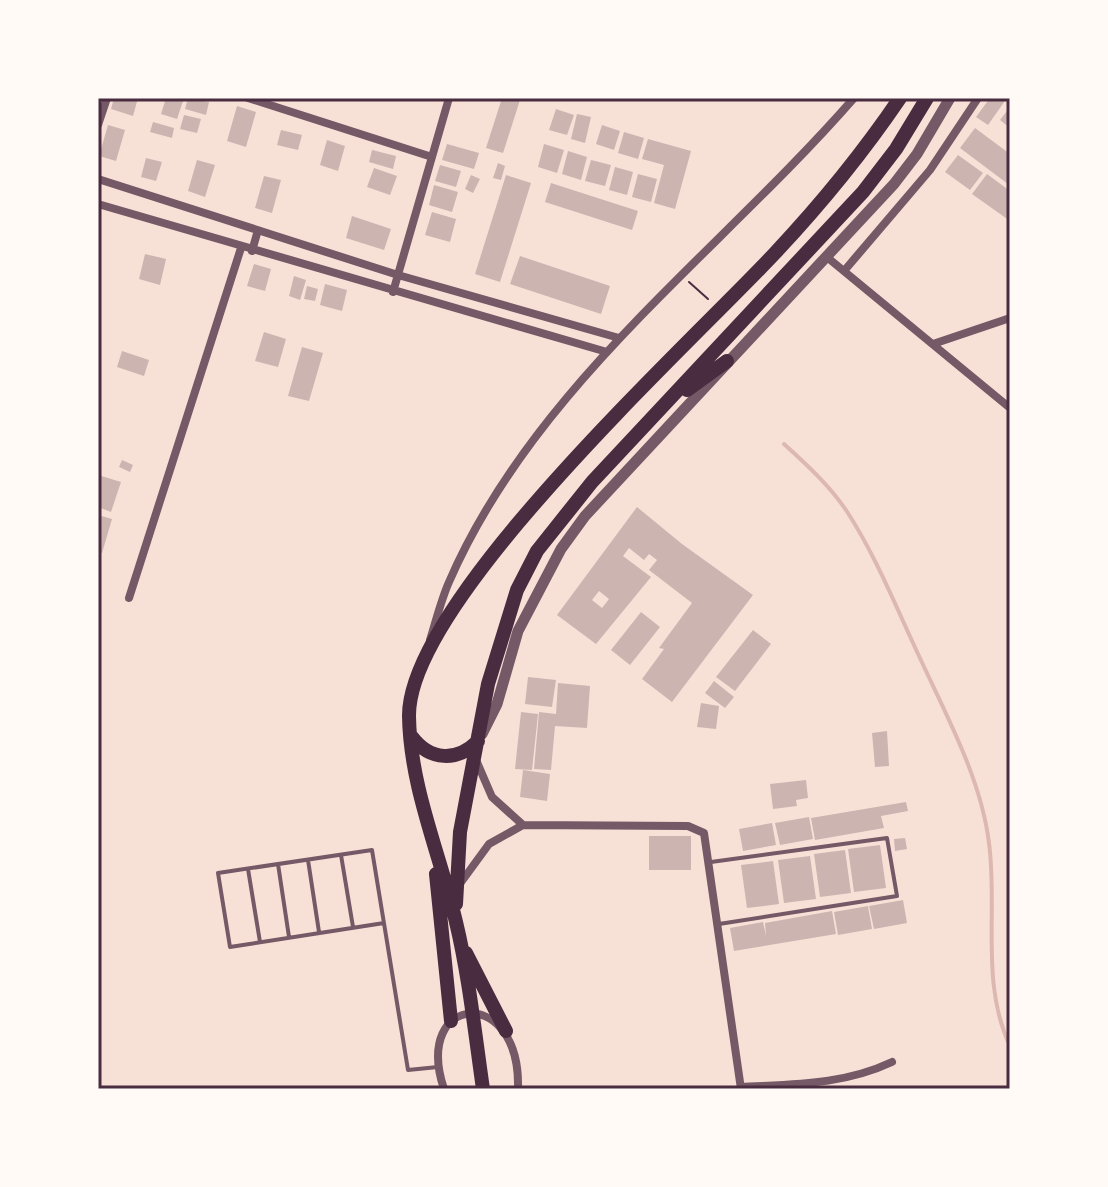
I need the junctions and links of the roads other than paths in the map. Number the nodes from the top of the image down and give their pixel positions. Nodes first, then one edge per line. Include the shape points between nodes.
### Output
1 (107, 98) edge
2 (248, 98) edge
3 (449, 98) edge
4 (854, 98) edge
5 (900, 98) edge
6 (927, 98) edge
7 (950, 98) edge
8 (978, 98) edge
9 (98, 125) edge
10 (432, 157) junction
11 (98, 179) edge
12 (98, 204) edge
13 (258, 230) junction
14 (241, 248) junction
15 (252, 251) junction
16 (828, 258) junction
17 (844, 271) junction
18 (398, 275) junction
19 (393, 292) junction
20 (1010, 318) edge
21 (619, 338) junction
22 (933, 344) junction
23 (607, 352) junction
24 (727, 361) junction
25 (1010, 408) edge
26 (654, 414) junction
27 (129, 598) dead end
28 (423, 661) junction
29 (411, 736) junction
30 (478, 741) junction
31 (475, 758) junction
32 (523, 825) junction
33 (435, 853) junction
34 (341, 855) junction
35 (308, 860) junction
36 (711, 862) junction
37 (278, 864) junction
38 (248, 869) junction
39 (456, 891) junction
40 (456, 920) junction
41 (384, 923) junction
42 (719, 924) junction
43 (353, 928) junction
44 (319, 933) junction
45 (290, 938) junction
46 (260, 942) junction
47 (461, 943) junction
48 (472, 1012) junction
49 (451, 1021) junction
50 (506, 1031) junction
51 (892, 1062) dead end
52 (438, 1067) junction
53 (741, 1088) edge
54 (444, 1089) edge
55 (483, 1089) edge
56 (518, 1089) edge

1 - 9 street
2 - 10 street
3 - 10 street
4 - 21 street
5 - 28 main road via 864,152 814,210 588,445 503,542
6 - 26 main road via 863,192
7 - 16 street via 909,164
8 - 17 street via 930,170
10 - 18 street
11 - 13 street
12 - 14 street
13 - 15 street
13 - 18 street
14 - 15 street
14 - 27 street
15 - 19 street
16 - 17 street
16 - 24 street
17 - 22 street
18 - 19 street
18 - 21 street
19 - 23 street
20 - 22 street
21 - 23 street
22 - 25 street
23 - 28 street via 551,419 471,537 448,584
24 - 26 main road
24 - 30 street via 605,493 561,549 518,631 497,704
26 - 30 main road via 537,551 502,630
28 - 29 main road via 411,697
29 - 30 main road via 427,752 449,757
29 - 33 main road
30 - 31 main road
31 - 32 street via 492,797
31 - 39 main road via 460,832
32 - 36 street via 688,826 704,833
32 - 39 street via 489,844
33 - 40 main road
33 - 49 main road
34 - 35 lane
34 - 41 lane via 372,850
34 - 43 lane
35 - 37 lane
35 - 44 lane
36 - 42 street
36 - 42 lane via 887,838 897,896
37 - 38 lane
37 - 45 lane
38 - 46 lane
38 - 46 lane via 218,873 227,932 230,947
39 - 40 main road
40 - 47 main road
41 - 43 lane
41 - 52 lane via 408,1070
42 - 53 street
43 - 44 lane
44 - 45 lane
45 - 46 lane
47 - 48 main road
47 - 50 main road
48 - 49 street
48 - 50 street
48 - 55 main road
49 - 52 street via 439,1047
50 - 56 street
51 - 53 street via 837,1082
52 - 54 street

